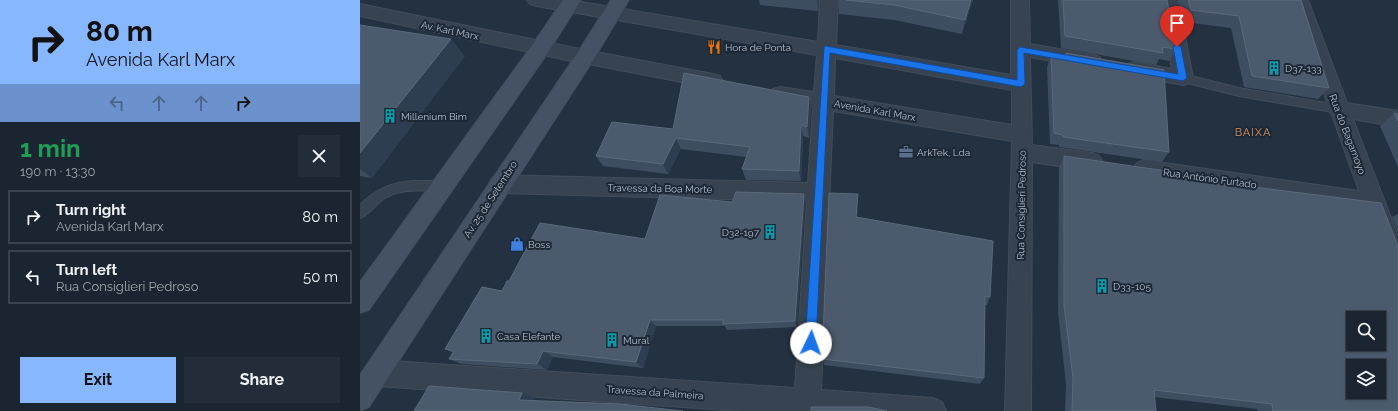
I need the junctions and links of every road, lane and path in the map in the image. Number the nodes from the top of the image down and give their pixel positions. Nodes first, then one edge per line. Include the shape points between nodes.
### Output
1 (536, 0) edge
2 (829, 0) edge
3 (1020, 0) edge
4 (1169, 0) edge
5 (1299, 0) edge
6 (570, 3) edge
7 (616, 7) edge
8 (360, 10) edge
9 (540, 49) junction
10 (826, 49) junction
11 (1020, 50) junction
12 (585, 57) junction
13 (1183, 78) junction
14 (730, 84) edge
15 (1021, 84) junction
16 (761, 90) edge
17 (822, 101) junction
18 (1338, 109) junction
19 (1398, 119) edge
20 (1022, 144) junction
21 (500, 184) junction
22 (443, 186) junction
23 (819, 192) junction
24 (1374, 203) junction
25 (360, 213) edge
26 (1398, 267) edge
27 (360, 302) edge
28 (376, 373) junction
29 (360, 398) edge
30 (807, 407) edge
31 (933, 411) edge
32 (1018, 411) edge

1 - 6 street
2 - 10 street
3 - 11 street, Rua Consiglieri Pedroso
4 - 13 street
5 - 18 street, Rua do Bagamoyo
6 - 7 street
6 - 9 main road
7 - 10 street
7 - 12 main road, Av. 25 de Setembro
8 - 9 street, Av. Karl Marx
9 - 12 street
9 - 22 main road
10 - 15 street
10 - 17 street
11 - 13 street
11 - 15 street, Rua Consiglieri Pedroso
12 - 14 street
12 - 21 main road, Av. 25 de Setembro
13 - 18 lane via 1239,92
15 - 20 street, Rua Consiglieri Pedroso
16 - 17 street, Avenida Karl Marx
17 - 20 street, Avenida Karl Marx
17 - 23 street
18 - 19 street
18 - 24 street, Rua do Bagamoyo
20 - 24 street, Rua António Furtado via 1118,165
20 - 32 street, Rua Consiglieri Pedroso
21 - 23 street, Travessa da Boa Morte
21 - 28 main road, Av. 25 de Setembro
22 - 25 lane via 408,187 387,191
22 - 27 main road
23 - 30 street
24 - 26 street, Rua do Bagamoyo
28 - 29 main road, Av. 25 de Setembro
28 - 30 street, Travessa da Palmeira
30 - 31 street, Travessa da Palmeira

